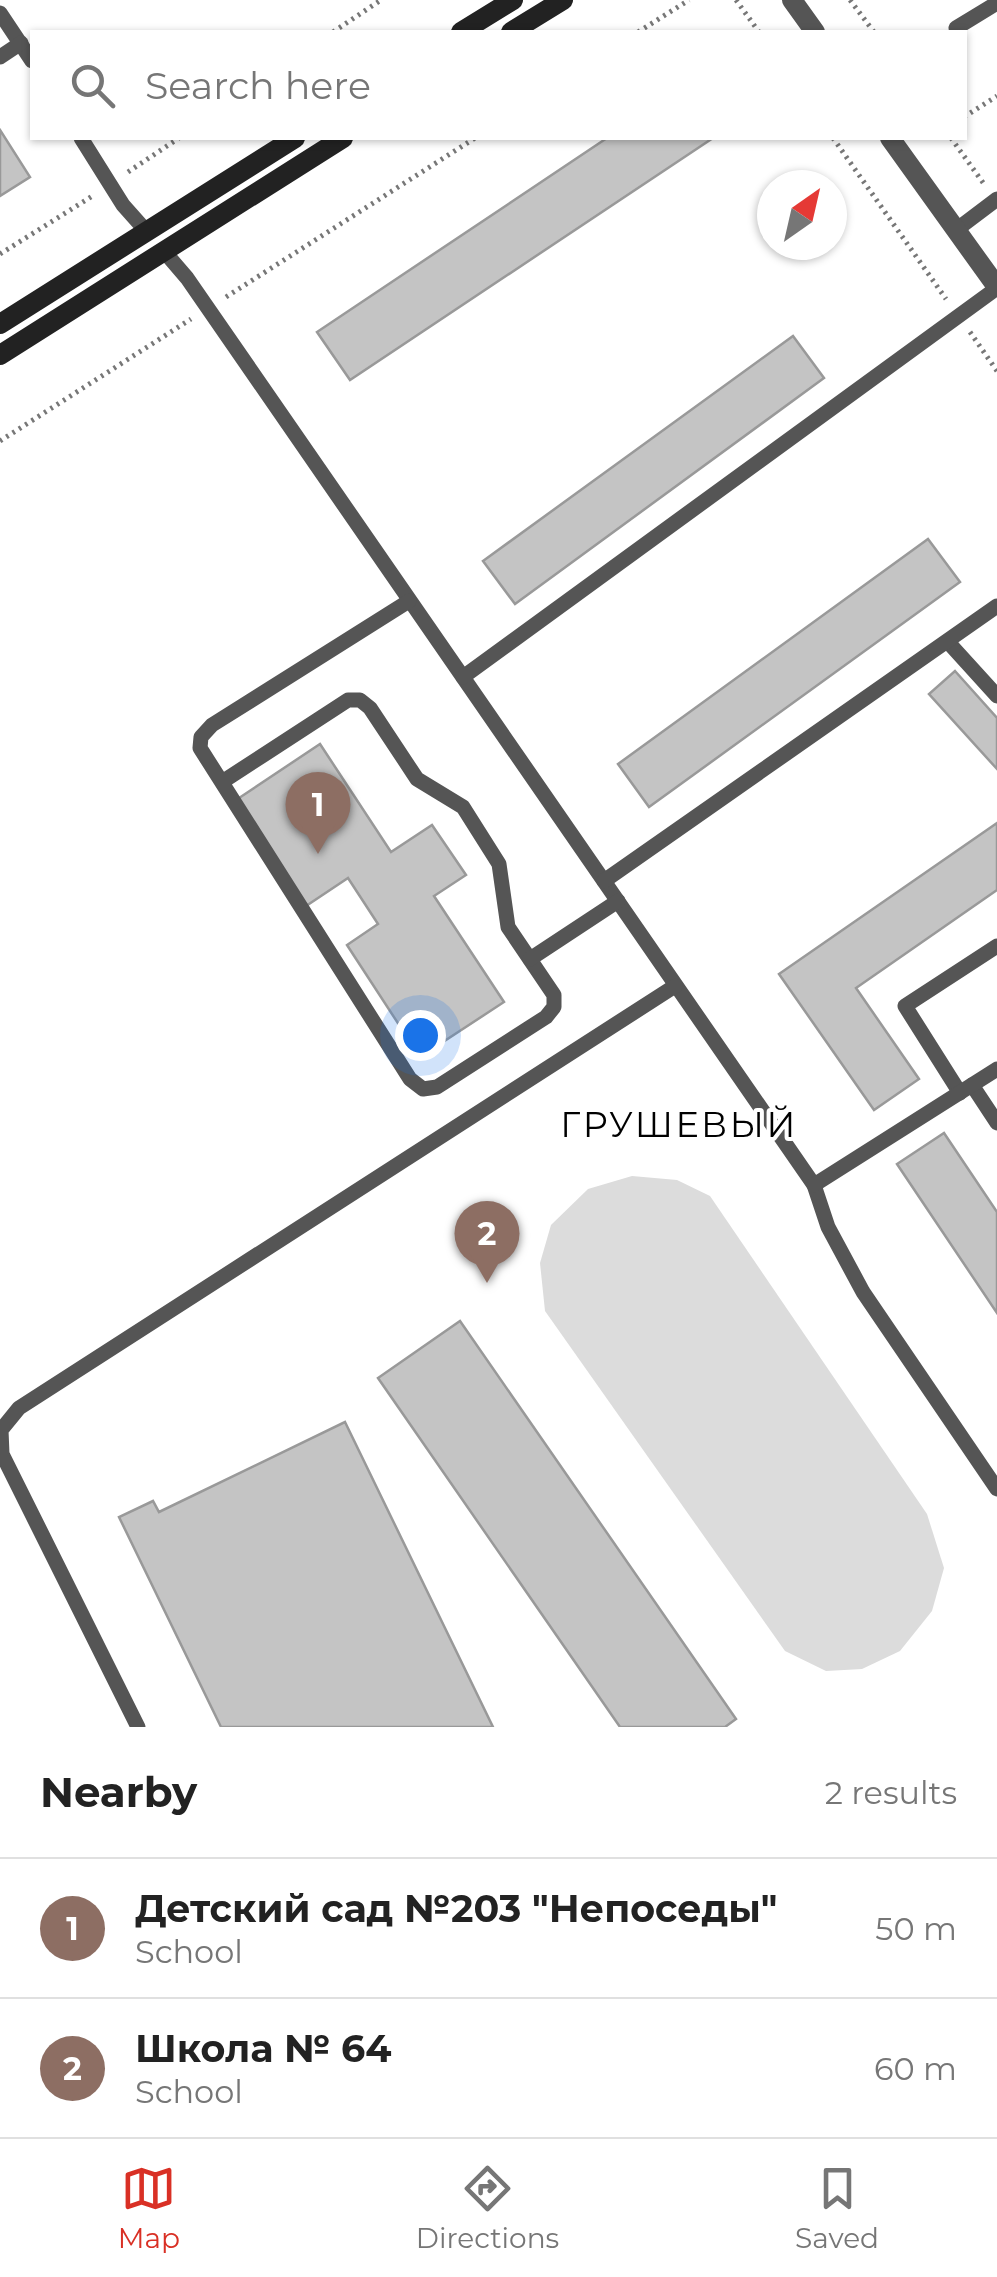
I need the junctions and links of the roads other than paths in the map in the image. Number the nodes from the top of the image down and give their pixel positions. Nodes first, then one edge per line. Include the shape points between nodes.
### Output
1 (513, 0) edge
2 (563, 0) edge
3 (792, 0) edge
4 (997, 3) edge
5 (0, 12) edge
6 (956, 28) dead end
7 (464, 30) edge
8 (514, 30) edge
9 (814, 30) edge
10 (20, 43) junction
11 (0, 57) edge
12 (30, 58) edge
13 (82, 140) edge
14 (293, 140) edge
15 (340, 140) edge
16 (891, 140) edge
17 (993, 196) edge
18 (956, 230) junction
19 (147, 232) junction
20 (162, 250) junction
21 (997, 287) edge
22 (0, 324) edge
23 (0, 355) edge
24 (409, 601) junction
25 (997, 606) edge
26 (948, 642) junction
27 (463, 677) junction
28 (997, 696) edge
29 (222, 782) junction
30 (604, 880) junction
31 (618, 901) junction
32 (997, 946) edge
33 (530, 959) junction
34 (675, 986) junction
35 (997, 1069) edge
36 (966, 1089) junction
37 (997, 1122) edge
38 (814, 1185) junction
39 (997, 1489) edge
40 (138, 1727) edge

1 - 7 main road
2 - 8 main road
3 - 9 street
4 - 6 lane
5 - 10 lane
10 - 11 lane
10 - 12 lane
13 - 19 lane
14 - 19 main road
15 - 20 main road
16 - 18 street
17 - 18 lane
18 - 21 street
19 - 20 main road
19 - 22 main road
20 - 23 main road
20 - 24 lane
21 - 27 lane
24 - 27 lane
24 - 29 lane via 212,725 200,748
25 - 26 lane
26 - 28 lane
26 - 30 lane
27 - 30 lane
29 - 33 lane via 348,700 360,700 416,780 463,807 499,864 508,927
29 - 33 lane via 410,1080 423,1089 437,1087 546,1017 554,994
30 - 31 lane
31 - 33 lane
31 - 34 lane
32 - 36 lane via 905,1006
34 - 38 lane
34 - 40 lane via 18,1408 2,1430 2,1454
35 - 36 lane
36 - 37 lane
36 - 38 lane
38 - 39 lane via 828,1227 864,1292

